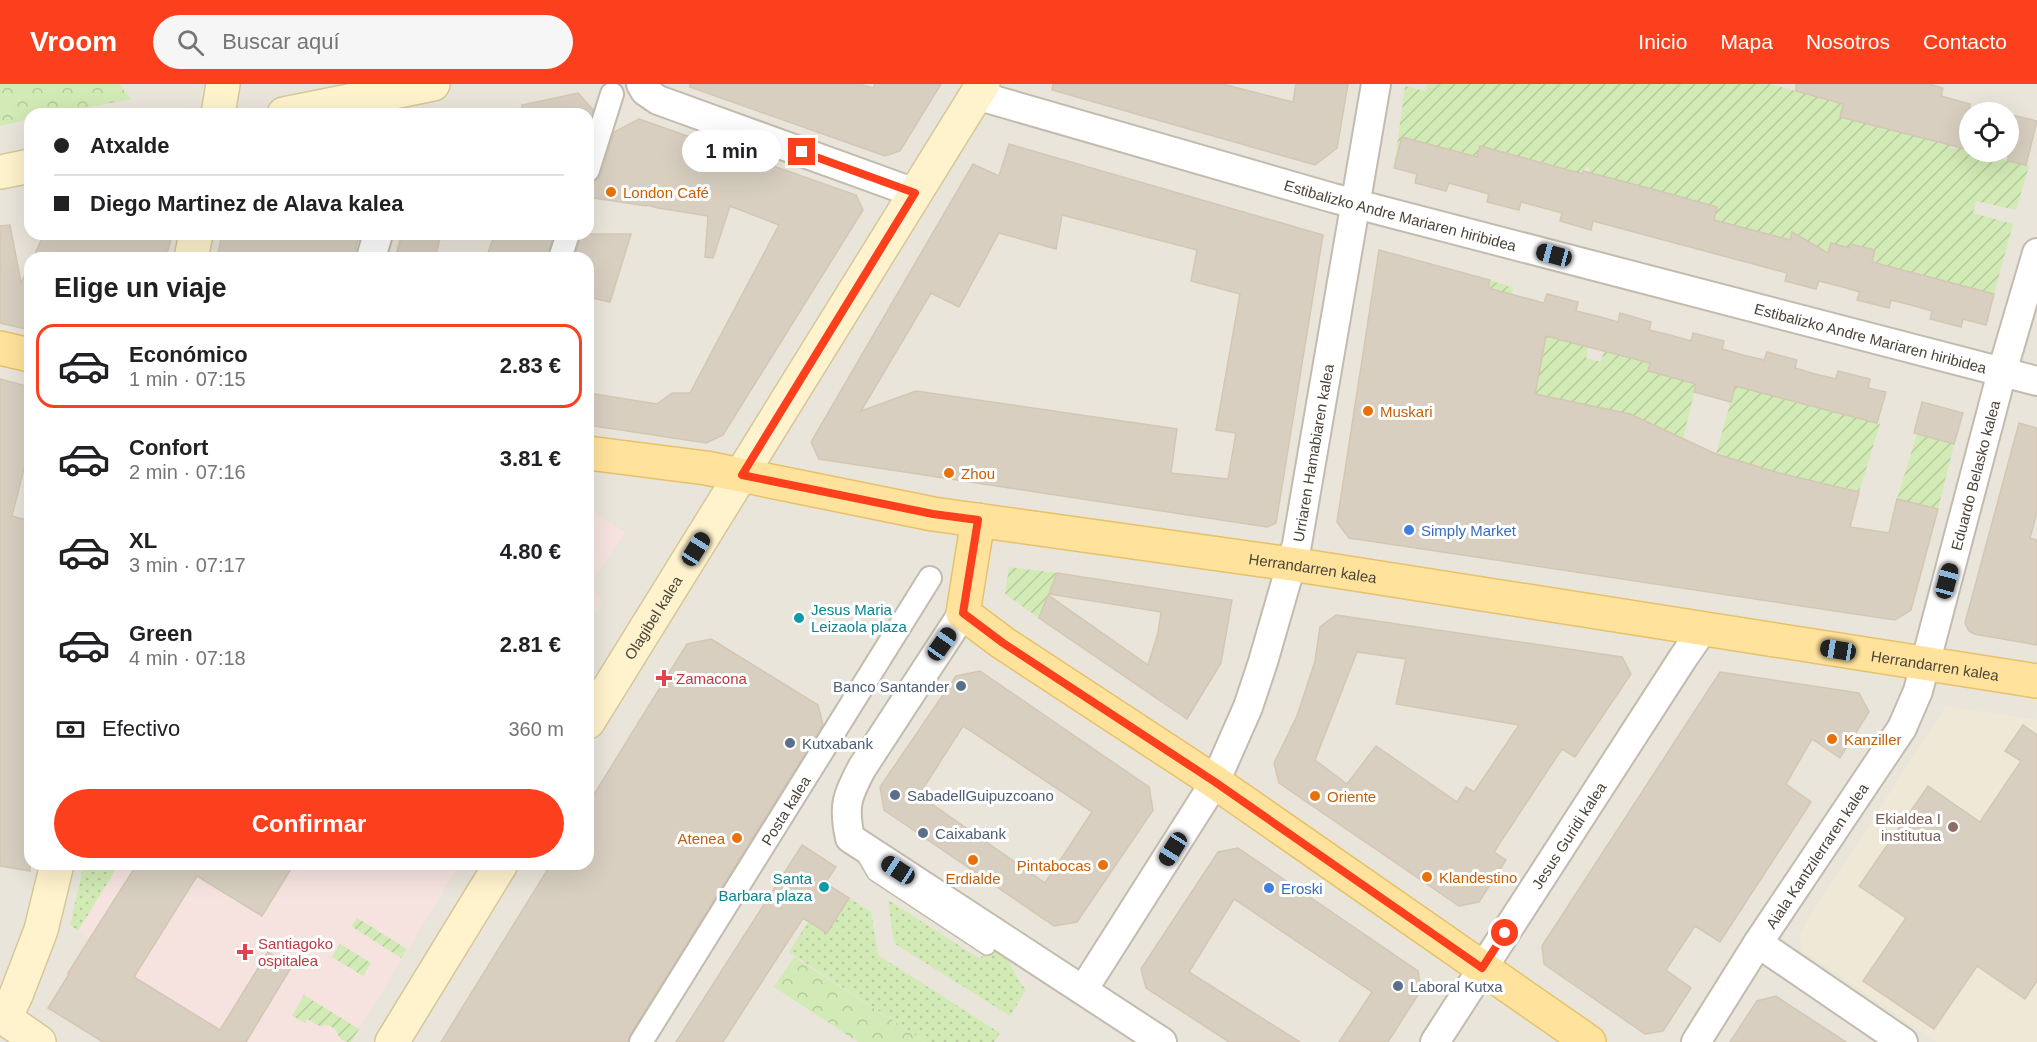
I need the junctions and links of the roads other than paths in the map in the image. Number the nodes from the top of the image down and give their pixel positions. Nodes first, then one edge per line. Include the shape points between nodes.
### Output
1 (223, 84) edge
2 (433, 84) edge
3 (641, 84) edge
4 (1376, 84) edge
5 (979, 89) edge
6 (612, 94) dead end
7 (219, 108) edge
8 (314, 108) edge
9 (594, 151) edge
10 (24, 167) edge
11 (0, 172) edge
12 (915, 193) junction
13 (1357, 204) junction
14 (2037, 253) edge
15 (0, 348) edge
16 (24, 354) edge
17 (2002, 372) junction
18 (2037, 381) edge
19 (594, 454) edge
20 (742, 475) junction
21 (978, 520) junction
22 (1291, 564) junction
23 (930, 578) dead end
24 (963, 613) junction
25 (1703, 629) junction
26 (1926, 663) junction
27 (2037, 681) edge
28 (594, 708) edge
29 (1215, 782) junction
30 (859, 845) junction
31 (56, 870) edge
32 (497, 870) edge
33 (1758, 943) junction
34 (987, 947) dead end
35 (1482, 968) junction
36 (1083, 990) junction
37 (2, 1019) edge
38 (39, 1042) edge
39 (392, 1042) edge
40 (642, 1042) edge
41 (1162, 1042) edge
42 (1435, 1042) edge
43 (1589, 1042) edge
44 (1696, 1042) edge
45 (1903, 1042) edge

1 - 7 main road
2 - 8 main road
3 - 12 street via 658,100
4 - 13 street, Urriaren Hamabiaren kalea
5 - 12 main road, Olagibel kalea
5 - 13 street, Estibalizko Andre Mariaren hiribidea
6 - 9 street
10 - 11 main road
12 - 20 main road, Olagibel kalea
13 - 17 street, Estibalizko Andre Mariaren hiribidea
13 - 22 street, Urriaren Hamabiaren kalea via 1298,544
14 - 17 street, Eduardo Belasko kalea
15 - 16 main road
17 - 18 street, Estibalizko Andre Mariaren hiribidea
17 - 26 street, Eduardo Belasko kalea
19 - 20 main road, Herrandarren kalea
20 - 21 main road, Herrandarren kalea
20 - 28 main road, Olagibel kalea
21 - 22 main road, Herrandarren kalea
21 - 24 main road
22 - 25 main road, Herrandarren kalea
22 - 29 street, Urriaren Hamabiaren kalea via 1248,707
23 - 40 street, Posta kalea
24 - 29 main road
24 - 30 street via 849,792 845,816 850,838
25 - 26 main road, Herrandarren kalea
25 - 35 street, Jesus Guridi kalea
26 - 27 main road, Herrandarren kalea
26 - 33 street, Aiala Kantzilerraren kalea via 1902,728
29 - 35 main road
29 - 36 street, Urriaren Hamabiaren kalea
30 - 34 lane via 875,873
30 - 36 street
31 - 37 main road via 41,930 16,996
32 - 39 main road
33 - 44 street, Aiala Kantzilerraren kalea
33 - 45 street
35 - 42 street, Jesus Guridi kalea
35 - 43 main road
36 - 41 street
37 - 38 main road

